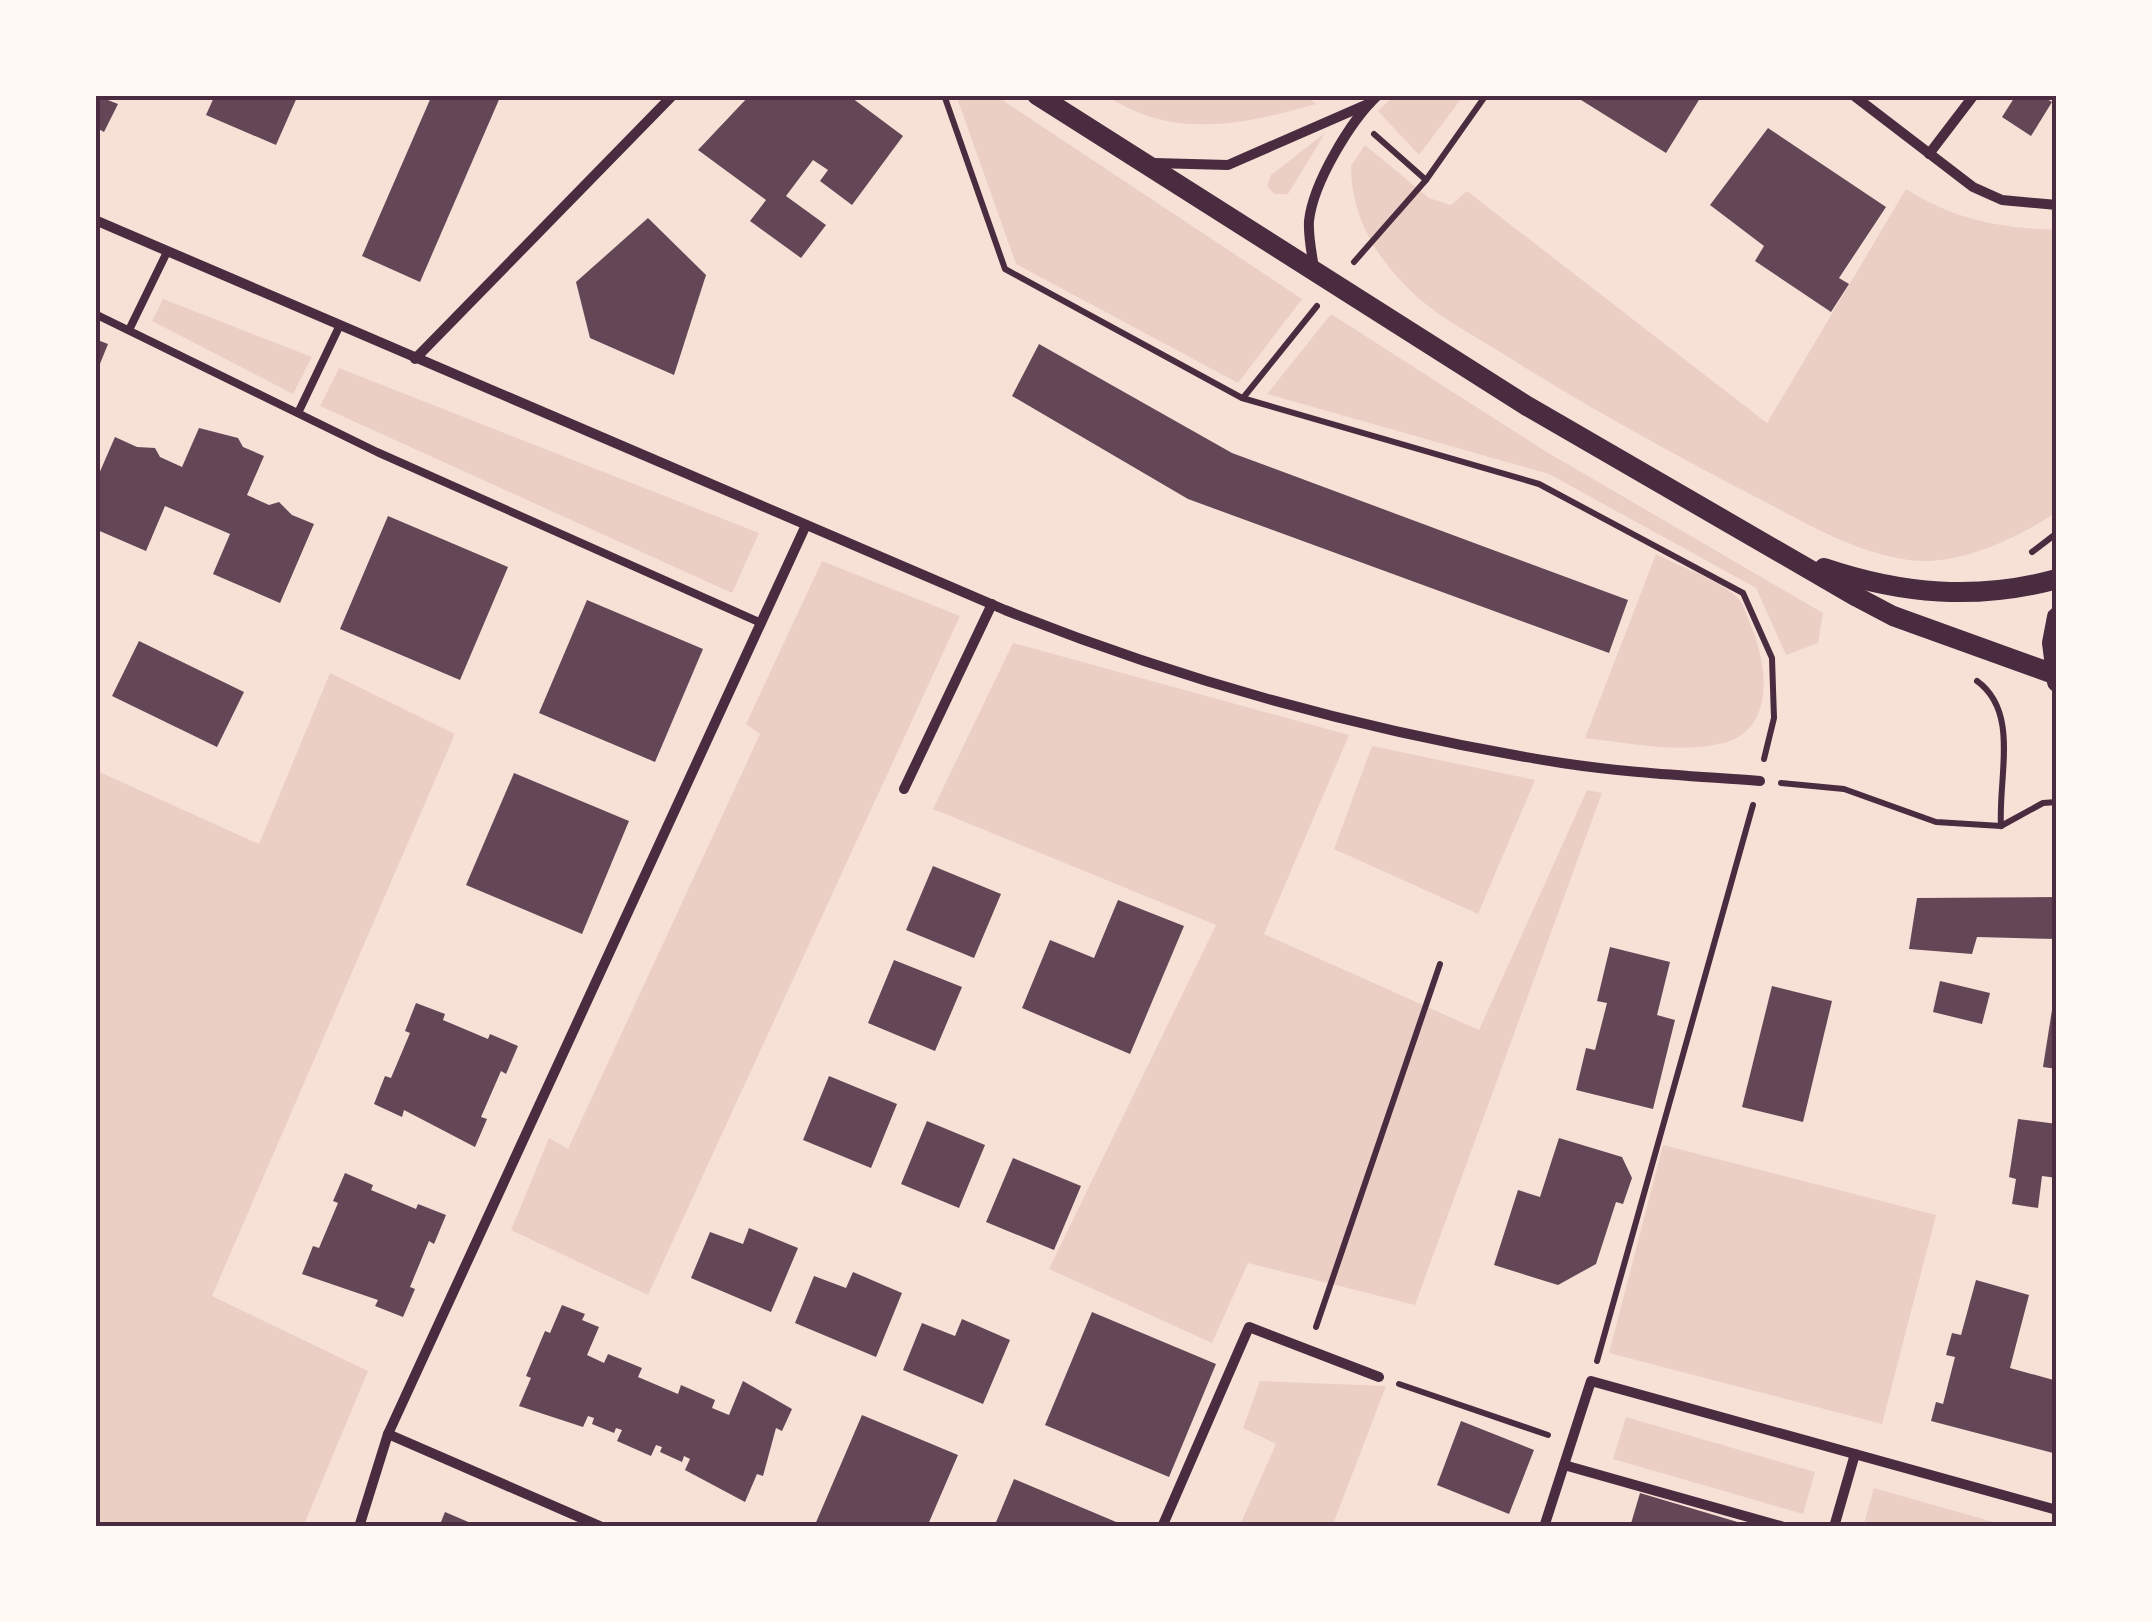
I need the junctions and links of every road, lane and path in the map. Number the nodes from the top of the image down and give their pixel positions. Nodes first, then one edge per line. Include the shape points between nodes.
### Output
1 (673, 95) edge
2 (944, 95) edge
3 (1037, 95) edge
4 (1486, 95) edge
5 (1853, 95) edge
6 (1974, 95) edge
7 (1374, 99) edge
8 (1930, 154) junction
9 (1140, 161) junction
10 (2057, 204) edge
11 (95, 220) edge
12 (167, 252) junction
13 (1314, 272) junction
14 (1335, 284) junction
15 (95, 314) edge
16 (339, 327) junction
17 (129, 330) junction
18 (415, 360) junction
19 (1242, 398) junction
20 (298, 413) junction
21 (806, 525) junction
22 (2057, 533) edge
23 (1788, 556) junction
24 (2022, 557) dead end
25 (2057, 579) edge
26 (992, 604) junction
27 (2057, 617) edge
28 (760, 623) junction
29 (1969, 676) dead end
30 (2056, 678) edge
31 (1760, 781) junction
32 (904, 789) dead end
33 (2057, 802) edge
34 (2001, 826) junction
35 (1440, 964) dead end
36 (1308, 1350) junction
37 (1379, 1377) joint
38 (1591, 1381) junction
39 (388, 1434) junction
40 (1571, 1443) junction
41 (1855, 1454) junction
42 (1564, 1465) junction
43 (2057, 1510) edge
44 (360, 1527) edge
45 (602, 1527) edge
46 (1162, 1527) edge
47 (1544, 1527) edge
48 (1784, 1527) edge
49 (1834, 1527) edge

1 - 18 street
2 - 19 path via 1005,270
3 - 9 main road
4 - 14 path via 1426,180
5 - 8 street
6 - 8 street
7 - 9 street via 1228,165
7 - 13 street via 1336,154 1312,205
8 - 10 street via 1987,194
9 - 13 main road
11 - 12 street
12 - 16 street
12 - 17 lane
13 - 14 main road
14 - 19 path
14 - 23 main road via 1526,406
15 - 17 lane
16 - 18 street
16 - 20 lane
17 - 20 lane
18 - 21 street
19 - 31 path via 1539,484 1744,594 1772,658 1774,718
20 - 28 lane
21 - 26 street
21 - 28 street
22 - 24 path
23 - 25 main road via 1912,591 1988,591
23 - 30 main road via 1893,616
26 - 31 street via 1184,674 1372,724 1566,763
26 - 32 street
27 - 30 main road
28 - 39 street
29 - 34 path via 1999,703 2005,724
31 - 34 path via 1844,789 1936,822
31 - 38 path
33 - 34 path
35 - 36 path
36 - 37 street
36 - 46 street via 1249,1327
37 - 40 path
38 - 40 street
38 - 41 street
39 - 44 street
39 - 45 street
40 - 42 street
41 - 43 street
41 - 49 street
42 - 47 street
42 - 48 street

